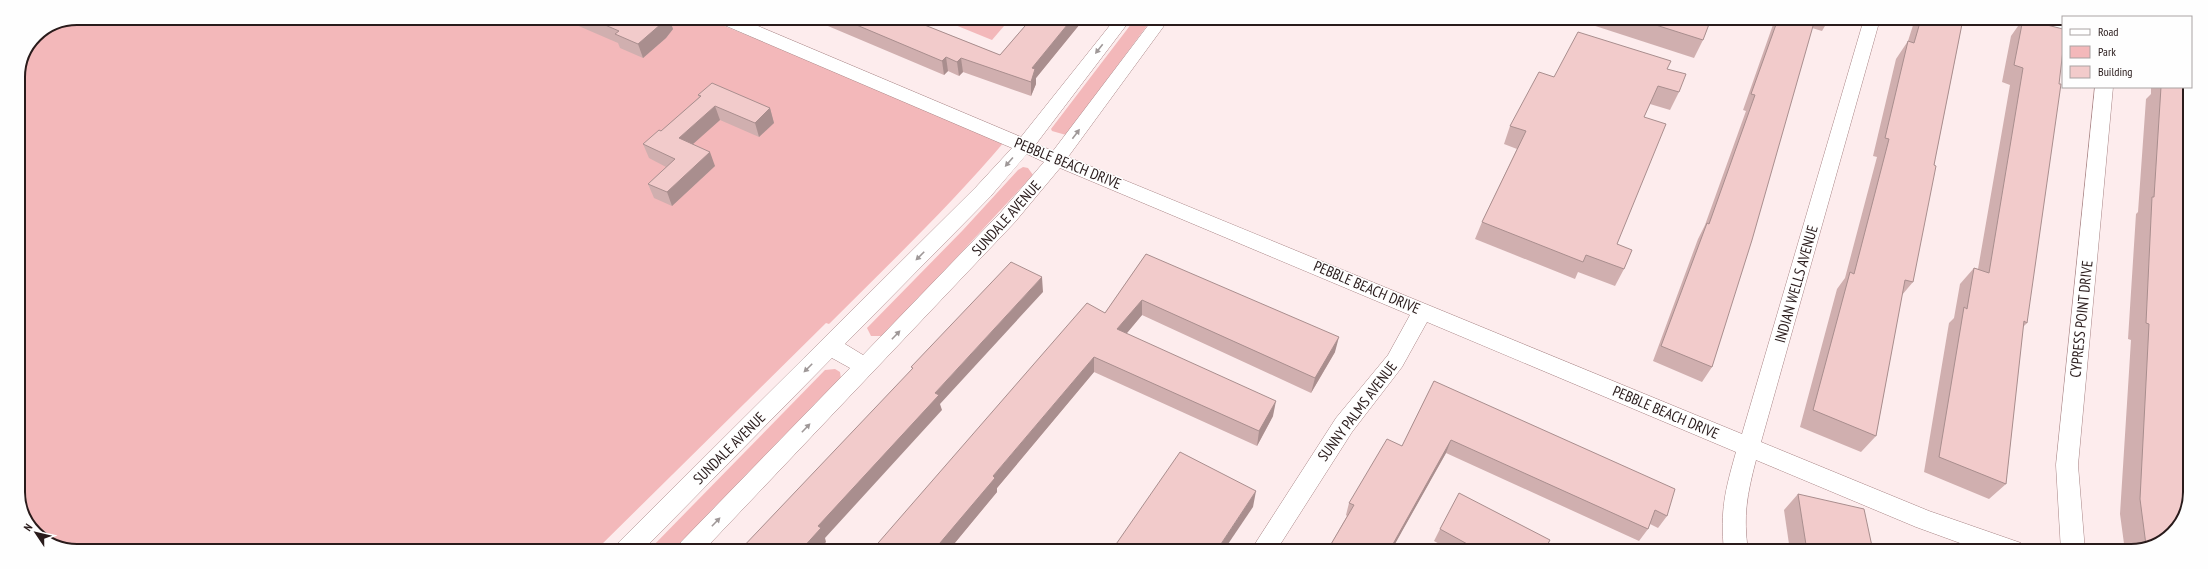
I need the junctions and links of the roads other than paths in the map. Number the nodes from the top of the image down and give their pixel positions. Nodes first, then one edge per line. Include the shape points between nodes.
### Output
1 (739, 25) edge
2 (1118, 25) edge
3 (1158, 25) edge
4 (1870, 25) edge
5 (2104, 88) edge
6 (1024, 146) junction
7 (1057, 159) junction
8 (1423, 311) junction
9 (830, 346) junction
10 (865, 367) junction
11 (1748, 447) junction
12 (633, 544) edge
13 (694, 544) edge
14 (1267, 544) edge
15 (1735, 544) edge
16 (1994, 544) edge
17 (2072, 544) edge

1 - 6 street, PEBBLE BEACH DRIVE
2 -> 6 street, SUNDALE AVENUE
7 -> 3 street, SUNDALE AVENUE
4 - 11 street, INDIAN WELLS AVENUE
5 - 17 street, CYPRESS POINT DRIVE via 2067,465
6 - 7 street, PEBBLE BEACH DRIVE
6 -> 9 street, SUNDALE AVENUE via 946,230
7 - 8 street, PEBBLE BEACH DRIVE
10 -> 7 street, SUNDALE AVENUE via 997,228
8 - 11 street, PEBBLE BEACH DRIVE
8 - 14 street, SUNNY PALMS AVENUE via 1395,361 1344,425
9 - 10 street
9 -> 12 street, SUNDALE AVENUE
13 -> 10 street, SUNDALE AVENUE
11 - 15 street, INDIAN WELLS AVENUE via 1735,496 1733,526
11 - 16 street, PEBBLE BEACH DRIVE via 1924,520

